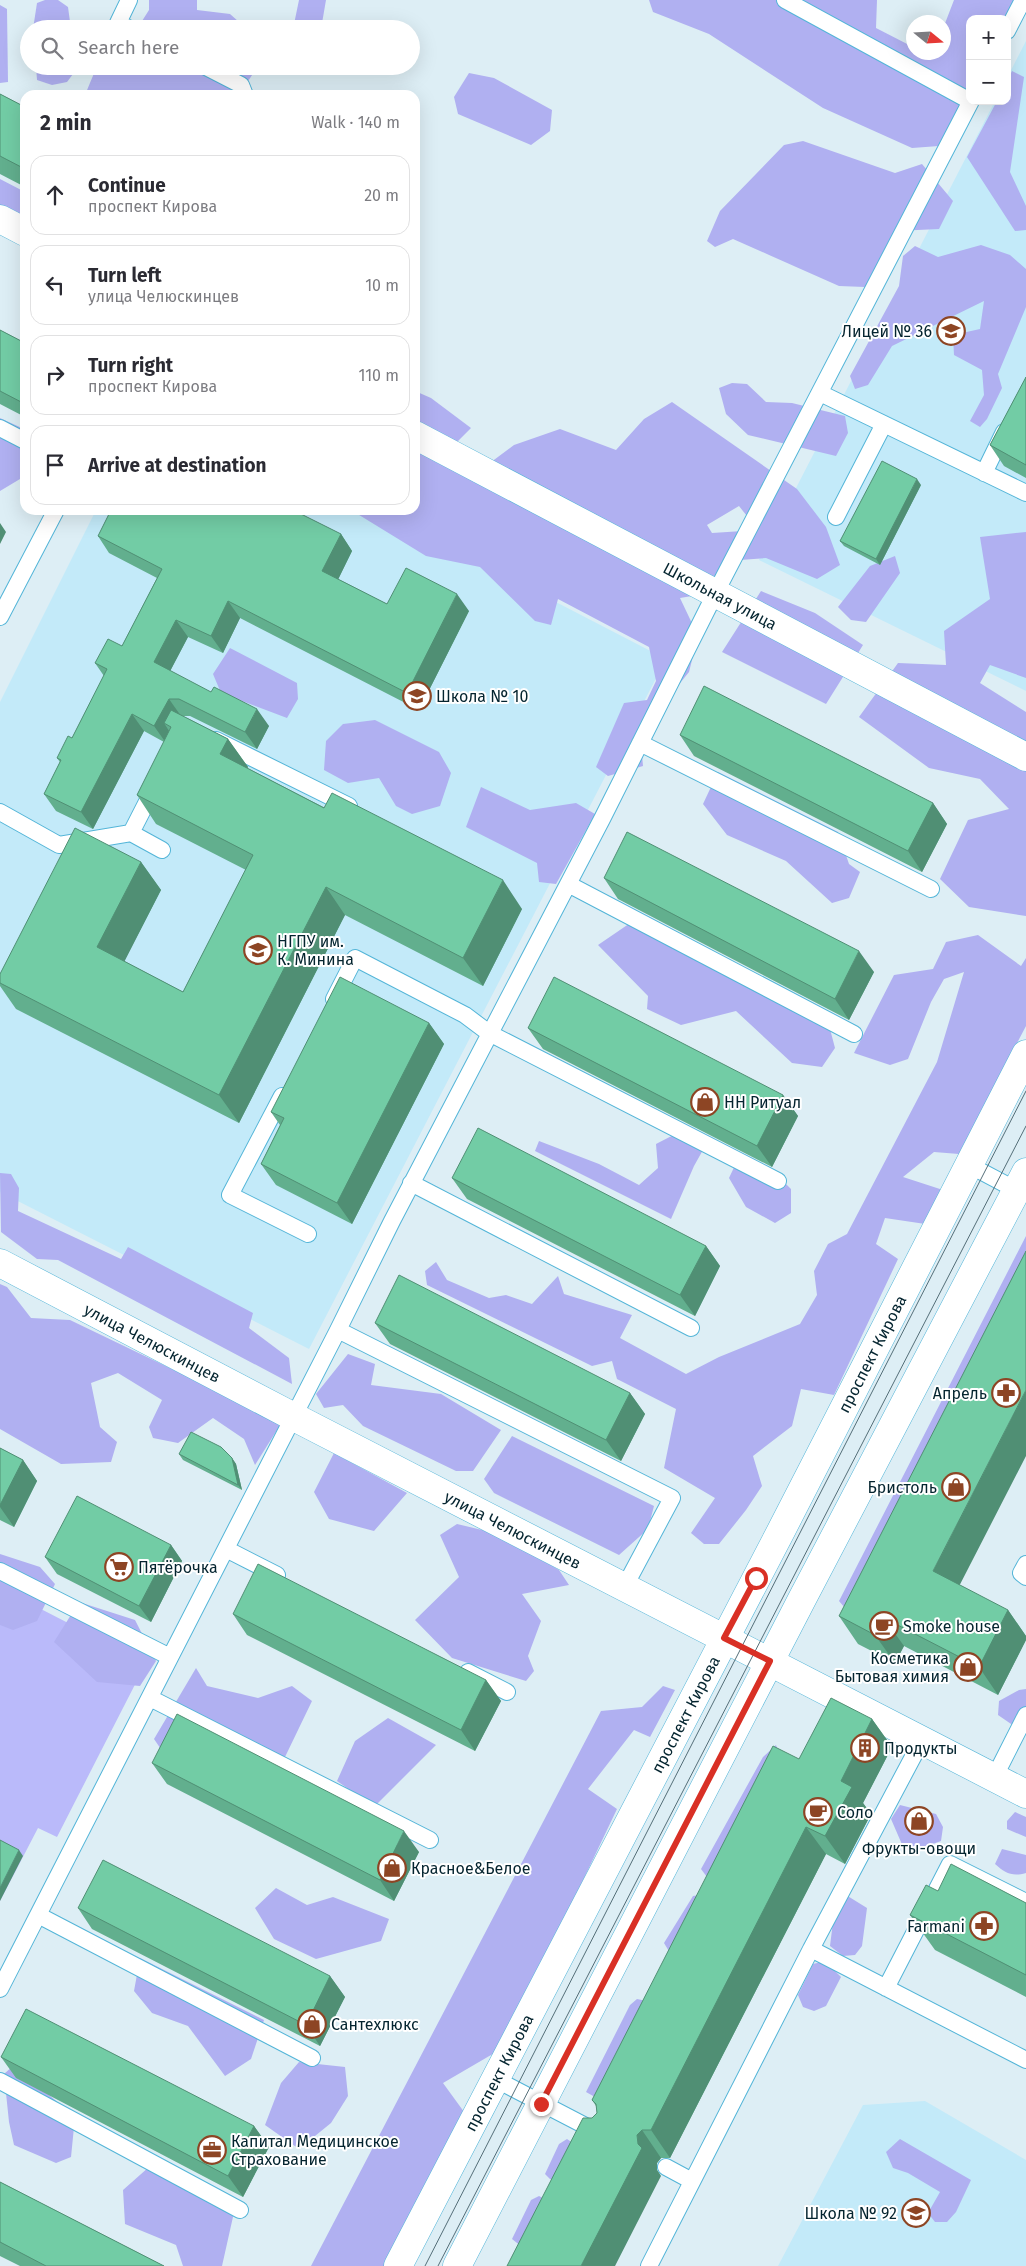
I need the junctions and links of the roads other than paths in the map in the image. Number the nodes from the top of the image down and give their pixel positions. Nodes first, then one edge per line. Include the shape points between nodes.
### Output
1 (129, 0) edge
2 (785, 0) edge
3 (1023, 0) edge
4 (119, 20) edge
5 (1011, 23) edge
6 (222, 75) edge
7 (243, 90) edge
8 (966, 99) edge
9 (968, 105) edge
10 (0, 219) edge
11 (20, 229) edge
12 (820, 393) junction
13 (1013, 415) edge
14 (884, 424) junction
15 (0, 428) edge
16 (20, 438) edge
17 (420, 438) edge
18 (984, 472) junction
19 (1026, 493) edge
20 (53, 515) edge
21 (836, 517) dead end
22 (716, 592) junction
23 (1, 612) edge
24 (204, 734) edge
25 (640, 743) junction
26 (1026, 757) edge
27 (161, 775) edge
28 (0, 812) edge
29 (364, 814) edge
30 (131, 834) junction
31 (162, 850) dead end
32 (568, 884) junction
33 (931, 890) dead end
34 (327, 1011) edge
35 (489, 1033) junction
36 (854, 1034) dead end
37 (1026, 1054) edge
38 (290, 1081) edge
39 (969, 1165) junction
40 (778, 1182) dead end
41 (412, 1183) junction
42 (1023, 1186) edge
43 (308, 1234) dead end
44 (0, 1263) edge
45 (692, 1328) dead end
46 (338, 1330) junction
47 (294, 1417) junction
48 (226, 1549) junction
49 (1026, 1564) edge
50 (0, 1571) edge
51 (1026, 1577) edge
52 (287, 1580) edge
53 (625, 1586) junction
54 (724, 1638) junction
55 (170, 1657) junction
56 (770, 1661) junction
57 (454, 1665) edge
58 (507, 1692) dead end
59 (150, 1698) junction
60 (1026, 1715) edge
61 (922, 1740) junction
62 (994, 1778) junction
63 (1026, 1794) edge
64 (430, 1840) dead end
65 (1026, 1902) edge
66 (38, 1915) junction
67 (811, 1949) junction
68 (886, 1988) junction
69 (0, 1989) edge
70 (312, 2058) dead end
71 (1026, 2060) edge
72 (495, 2079) junction
73 (0, 2081) edge
74 (541, 2104) junction
75 (607, 2137) edge
76 (666, 2167) dead end
77 (692, 2181) junction
78 (240, 2210) dead end
79 (398, 2266) edge
80 (458, 2266) edge
81 (649, 2266) edge

1 - 4 lane
2 - 8 lane
3 - 5 lane
6 - 7 lane via 241,85
9 - 12 lane
10 - 11 street
12 - 14 lane
12 - 22 lane
13 - 18 lane
14 - 18 lane
14 - 21 lane
15 - 16 lane
17 - 22 street, Школьная улица
18 - 19 lane
20 - 23 lane
22 - 25 lane
22 - 26 street, Школьная улица
24 - 29 lane
25 - 32 lane
25 - 33 lane
27 - 30 lane
28 - 30 lane via 59,846
30 - 31 lane
32 - 35 lane
32 - 36 lane
34 - 35 lane via 355,958 465,1015
35 - 40 lane
35 - 41 lane
37 - 39 street, проспект Кирова
38 - 43 lane via 230,1195
39 - 42 lane
39 - 54 street, проспект Кирова
41 - 45 lane
41 - 46 lane
42 - 56 street
44 - 47 street, улица Челюскинцев
46 - 47 lane
46 - 53 lane via 672,1498
47 - 48 lane
47 - 53 street, улица Челюскинцев
48 - 52 lane
48 - 55 lane
49 - 51 lane via 1021,1573
50 - 55 lane
53 - 54 street, улица Челюскинцев
54 - 56 street, улица Челюскинцев
54 - 72 street, проспект Кирова
55 - 59 lane
56 - 61 street, улица Челюскинцев
56 - 74 street
57 - 58 lane
59 - 64 lane
59 - 66 lane
60 - 62 lane
61 - 62 street, улица Челюскинцев
61 - 67 lane
62 - 63 street, улица Челюскинцев
65 - 68 lane via 950,1864
66 - 69 lane
66 - 70 lane
67 - 68 lane
67 - 77 lane
68 - 71 lane
72 - 74 lane
72 - 79 street, проспект Кирова
73 - 78 lane
74 - 75 lane
74 - 80 street
76 - 77 lane
77 - 81 lane

